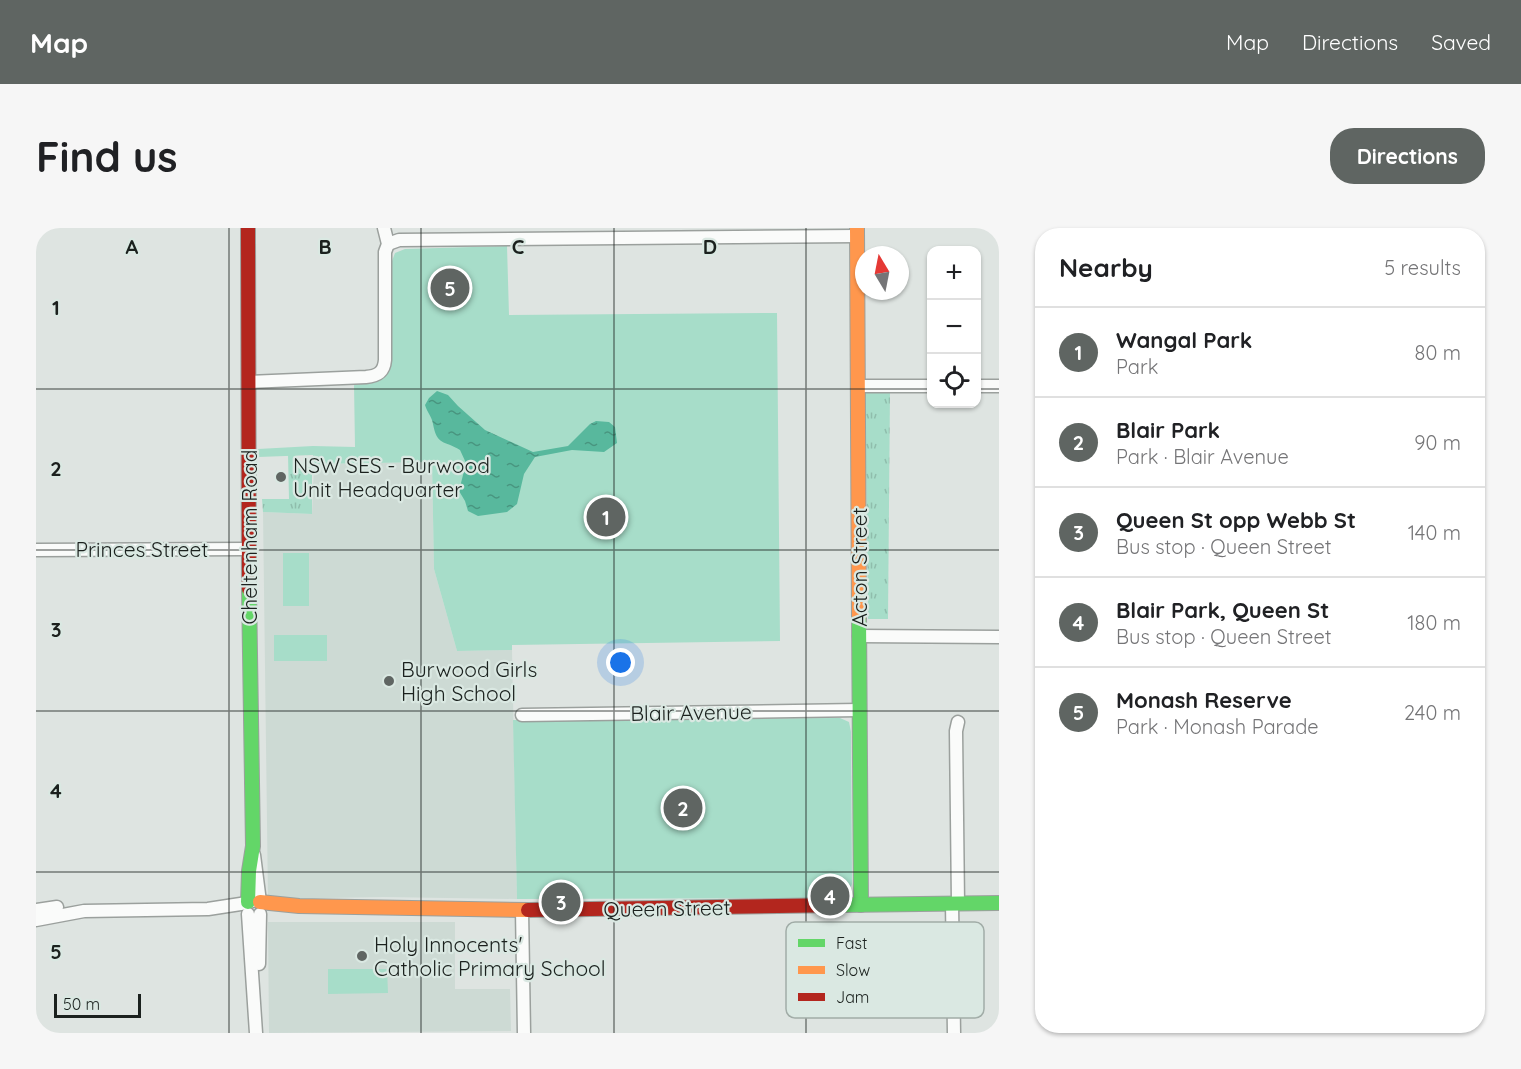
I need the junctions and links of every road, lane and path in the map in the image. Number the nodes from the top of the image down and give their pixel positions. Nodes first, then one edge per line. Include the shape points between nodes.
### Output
1 (248, 228) edge
2 (384, 228) edge
3 (857, 232) edge
4 (694, 233) edge
5 (471, 234) edge
6 (388, 244) junction
7 (249, 382) junction
8 (858, 386) junction
9 (927, 386) edge
10 (981, 386) edge
11 (999, 386) edge
12 (248, 549) junction
13 (36, 550) edge
14 (859, 636) junction
15 (999, 637) edge
16 (860, 710) junction
17 (522, 715) dead end
18 (958, 722) dead end
19 (955, 903) junction
20 (999, 903) edge
21 (861, 905) junction
22 (254, 908) junction
23 (36, 910) edge
24 (522, 910) junction
25 (84, 911) junction
26 (36, 920) edge
27 (955, 922) edge
28 (954, 1018) edge
29 (256, 1033) edge
30 (524, 1033) edge
31 (954, 1033) edge

1 - 7 street, Cheltenham Road
2 - 6 street
3 - 4 street
3 - 8 street, Acton Street
4 - 5 street
5 - 6 street
6 - 7 street via 386,360 378,374
7 - 12 street, Cheltenham Road
8 - 9 street
8 - 14 street, Acton Street
10 - 11 street
12 - 13 street, Princes Street
12 - 22 street, Cheltenham Road via 253,846 249,871
14 - 15 street
14 - 16 street, Acton Street
16 - 17 street, Blair Avenue
16 - 21 street, Acton Street
18 - 19 street
19 - 20 street, Queen Street
19 - 21 street, Queen Street
19 - 27 street
21 - 24 street, Queen Street
22 - 24 street, Queen Street
22 - 25 street
22 - 29 street, Cheltenham Road via 251,975
23 - 25 street via 74,907
24 - 30 street
25 - 26 street
28 - 31 street

